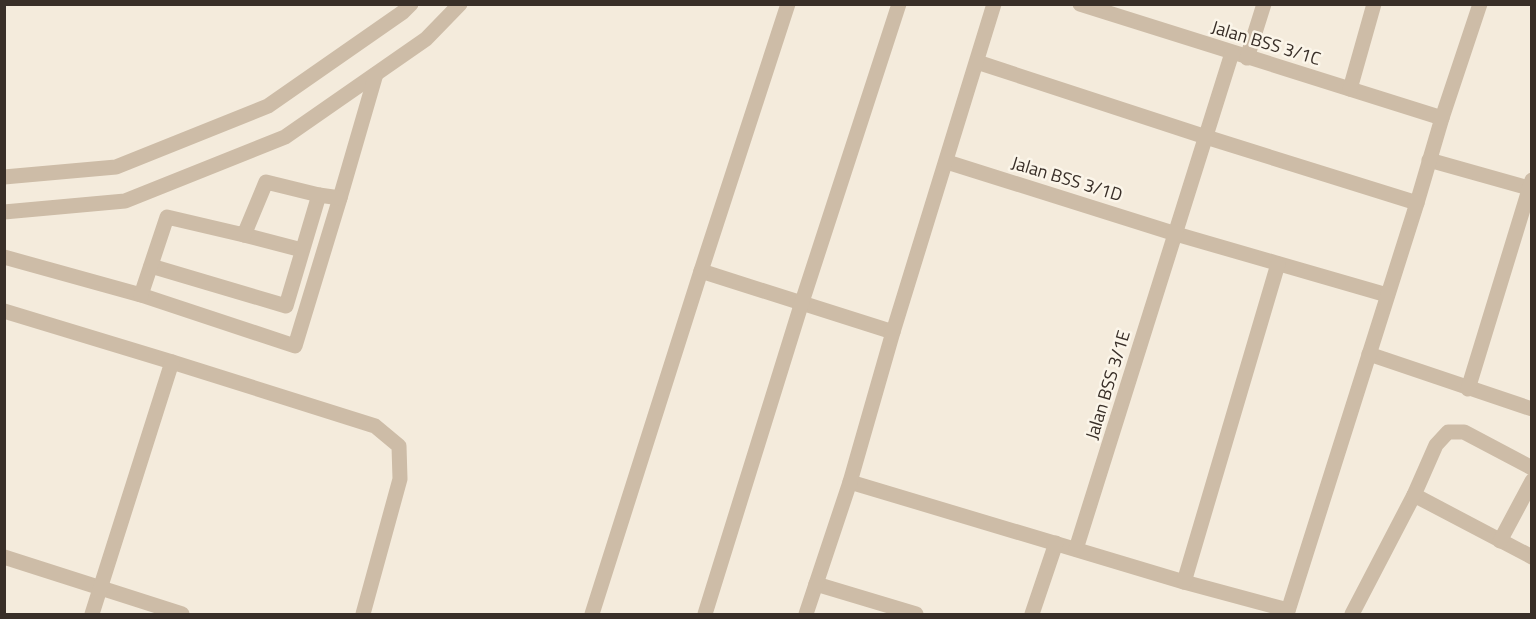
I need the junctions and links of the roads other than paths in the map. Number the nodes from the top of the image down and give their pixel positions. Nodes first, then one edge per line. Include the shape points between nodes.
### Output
1 (411, 4) edge
2 (460, 4) edge
3 (788, 4) edge
4 (899, 4) edge
5 (994, 4) edge
6 (1080, 4) edge
7 (1264, 4) edge
8 (1374, 4) edge
9 (1480, 4) edge
10 (1232, 53) junction
11 (1247, 58) junction
12 (977, 62) junction
13 (376, 74) junction
14 (1350, 89) junction
15 (1442, 118) junction
16 (1206, 137) junction
17 (1429, 160) junction
18 (947, 162) junction
19 (4, 177) edge
20 (1531, 186) edge
21 (319, 195) junction
22 (340, 198) junction
23 (1417, 203) junction
24 (4, 212) edge
25 (1176, 234) junction
26 (244, 235) junction
27 (302, 250) junction
28 (4, 257) edge
29 (1278, 264) junction
30 (151, 266) junction
31 (701, 271) junction
32 (141, 295) junction
33 (1387, 295) junction
34 (802, 302) junction
35 (4, 311) edge
36 (893, 332) junction
37 (1369, 354) junction
38 (172, 362) junction
39 (1468, 389) junction
40 (1532, 409) edge
41 (1532, 468) edge
42 (1532, 480) edge
43 (850, 482) junction
44 (1414, 495) junction
45 (1500, 541) junction
46 (1056, 543) junction
47 (1076, 549) junction
48 (4, 557) edge
49 (1532, 557) edge
50 (1184, 582) junction
51 (816, 584) junction
52 (100, 588) junction
53 (1287, 612) edge
54 (92, 615) edge
55 (182, 615) edge
56 (363, 615) edge
57 (592, 615) edge
58 (705, 615) edge
59 (806, 615) edge
60 (916, 615) edge
61 (1032, 615) edge
62 (1352, 615) edge

1 - 19 street via 268,106 116,167
2 - 13 street via 426,39
3 - 31 street
4 - 34 street
5 - 12 street
6 - 10 street, Jalan BSS 3/1C
7 - 11 street
8 - 14 street
9 - 15 street
10 - 11 street, Jalan BSS 3/1C
10 - 16 street, Jalan BSS 3/1E
11 - 14 street, Jalan BSS 3/1C
12 - 16 street
12 - 18 street
13 - 22 street
13 - 24 street via 285,137 124,201
14 - 15 street, Jalan BSS 3/1C
15 - 17 street
16 - 23 street
16 - 25 street, Jalan BSS 3/1E
17 - 20 street
17 - 23 street
18 - 25 street, Jalan BSS 3/1D
18 - 36 street
20 - 39 street
21 - 22 street
21 - 26 street via 266,182
21 - 27 street
22 - 32 street via 295,346
23 - 33 street
25 - 29 street, Jalan BSS 3/1D
25 - 47 street, Jalan BSS 3/1E
26 - 27 street
26 - 30 street via 167,217
27 - 30 street via 286,306
28 - 32 street
29 - 33 street, Jalan BSS 3/1D
29 - 50 street
30 - 32 street
31 - 34 street
31 - 57 street
33 - 37 street
34 - 36 street
34 - 58 street
35 - 38 street
36 - 43 street
37 - 39 street
37 - 53 street
38 - 52 street
38 - 56 street via 375,426 399,446 400,479
39 - 40 street
41 - 44 street via 1464,432 1448,432 1436,445
42 - 45 street
43 - 46 street
43 - 51 street
44 - 45 street
44 - 62 street
45 - 49 street
46 - 47 street
46 - 61 street
47 - 50 street
48 - 52 street
50 - 53 street
51 - 59 street
51 - 60 street
52 - 54 street
52 - 55 street

